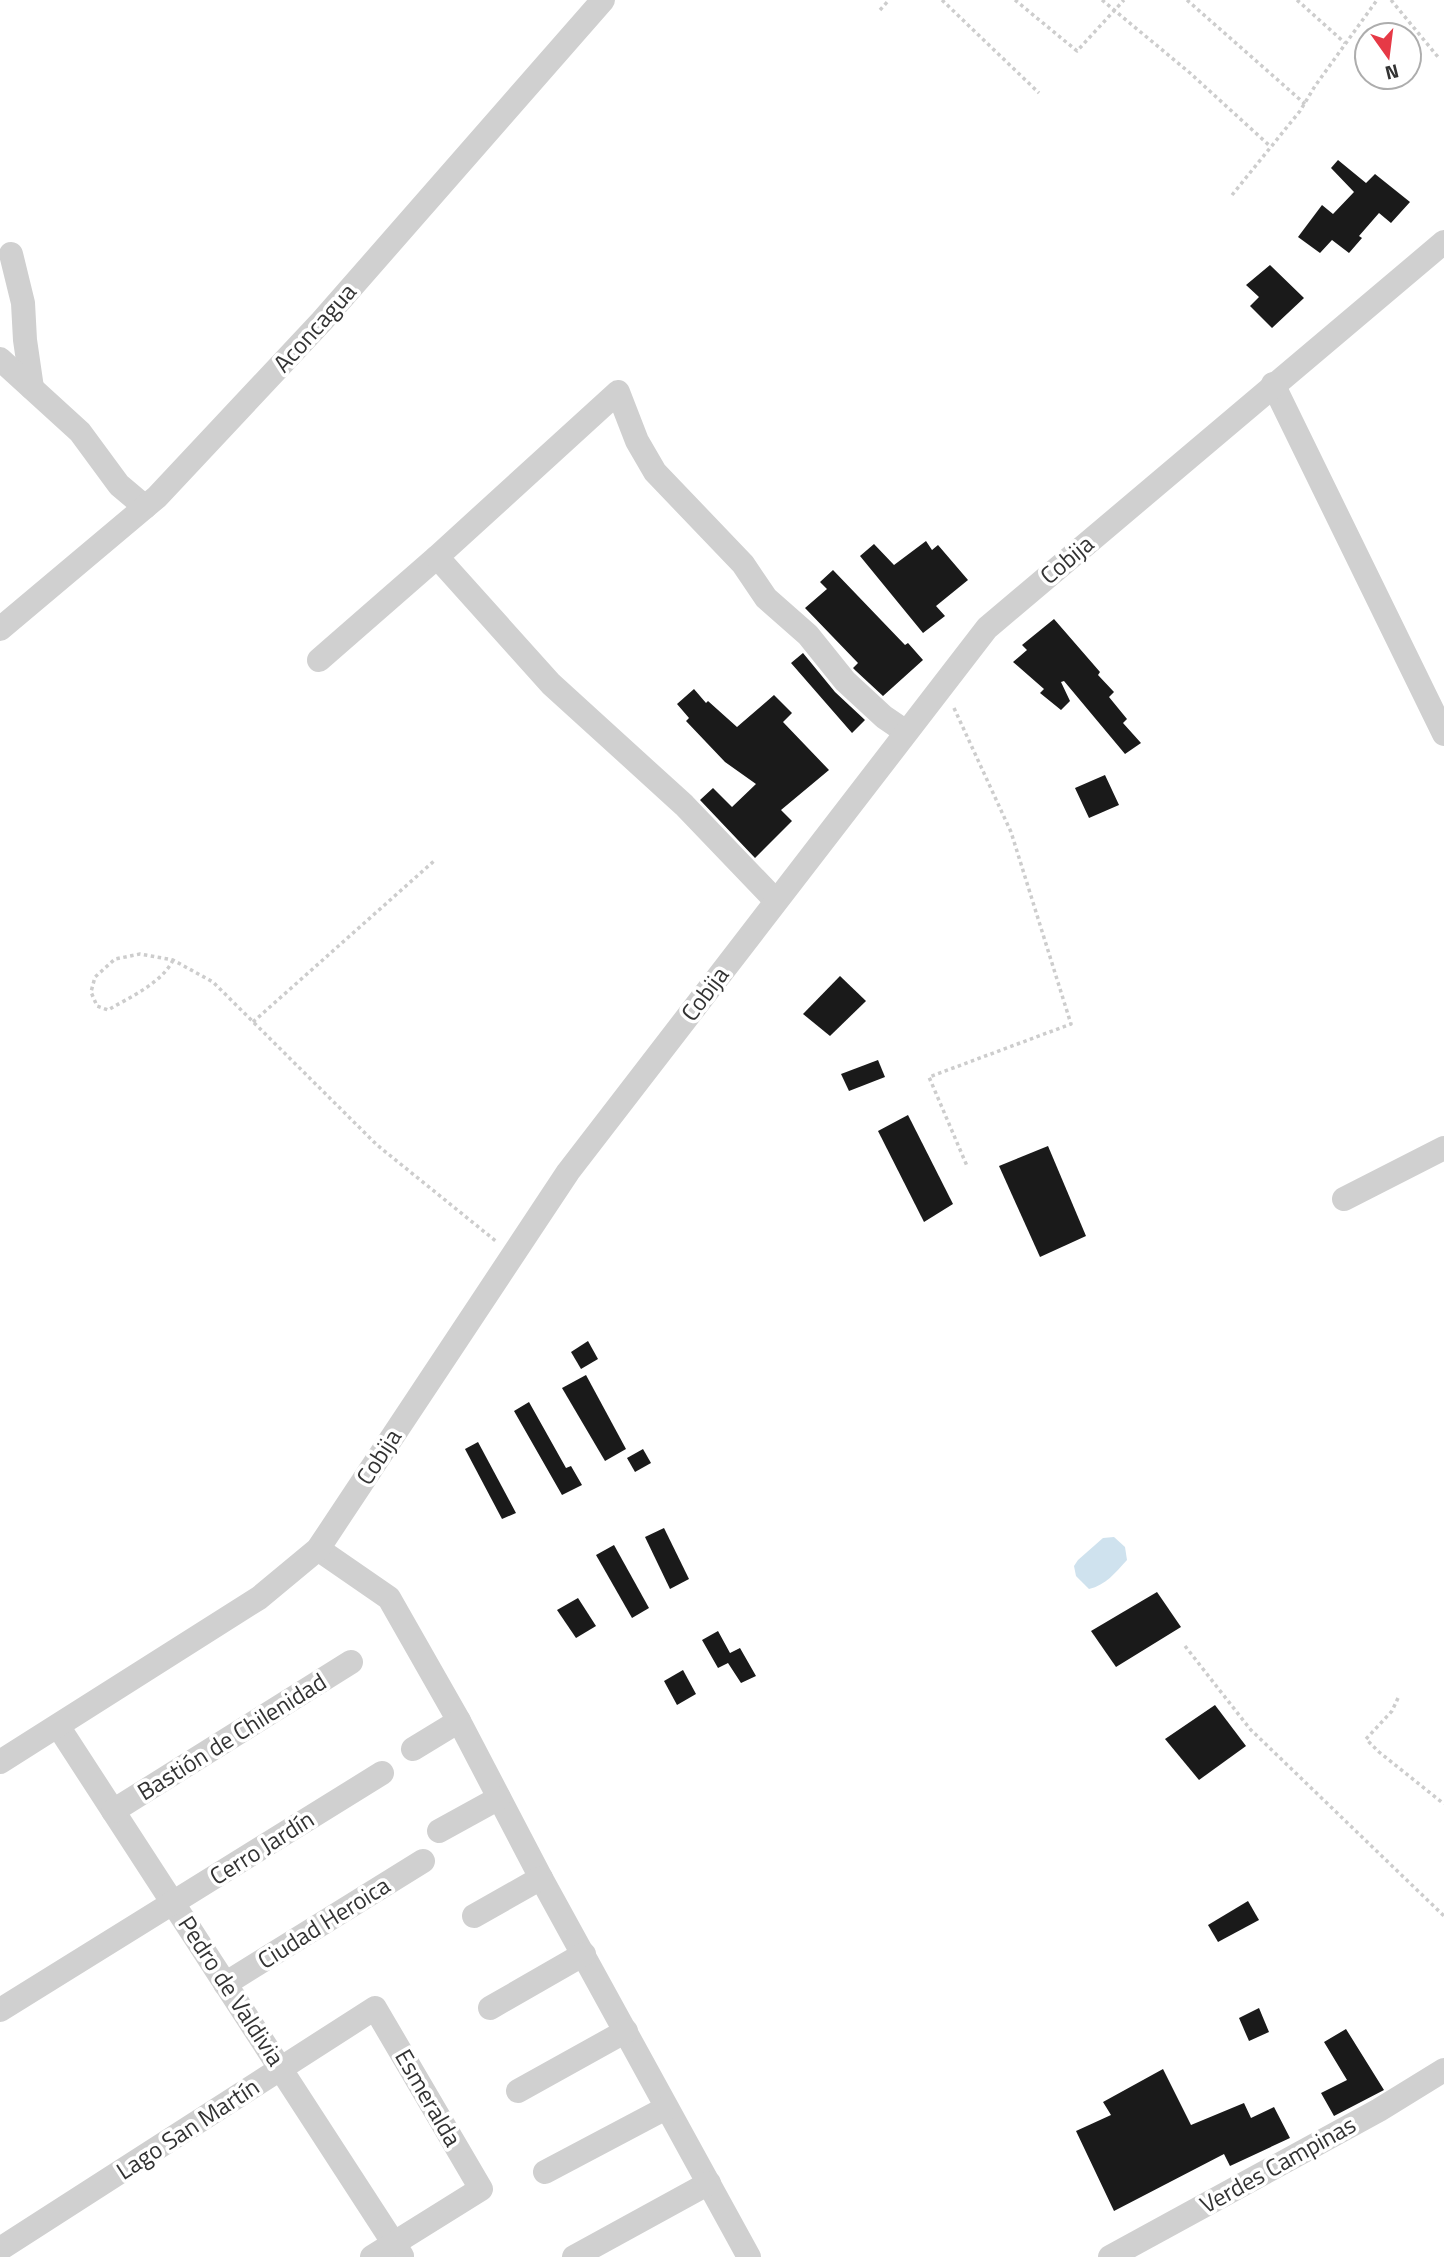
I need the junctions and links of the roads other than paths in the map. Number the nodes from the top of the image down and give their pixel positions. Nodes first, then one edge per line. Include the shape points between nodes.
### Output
1 (603, 0) edge
2 (1444, 242) edge
3 (11, 254) dead end
4 (0, 359) edge
5 (1273, 384) junction
6 (32, 387) junction
7 (145, 507) junction
8 (437, 557) junction
9 (0, 629) edge
10 (319, 660) dead end
11 (906, 732) junction
12 (1444, 734) edge
13 (775, 901) junction
14 (1444, 1147) edge
15 (1344, 1199) dead end
16 (318, 1549) junction
17 (351, 1662) dead end
18 (459, 1721) junction
19 (58, 1726) junction
20 (413, 1749) dead end
21 (0, 1762) edge
22 (382, 1773) dead end
23 (499, 1798) junction
24 (113, 1811) junction
25 (439, 1830) dead end
26 (423, 1861) dead end
27 (541, 1878) junction
28 (173, 1903) junction
29 (474, 1916) dead end
30 (584, 1954) junction
31 (225, 1984) junction
32 (375, 2008) joint
33 (490, 2008) dead end
34 (0, 2010) edge
35 (626, 2031) junction
36 (282, 2069) junction
37 (1444, 2070) edge
38 (518, 2091) dead end
39 (666, 2108) junction
40 (545, 2172) dead end
41 (709, 2183) junction
42 (0, 2249) edge
43 (398, 2250) edge
44 (372, 2257) edge
45 (574, 2257) edge
46 (748, 2257) edge
47 (1110, 2257) edge

1 - 7 street, Aconcagua via 322,321
2 - 5 street, Cobija
3 - 6 street via 23,303
4 - 6 street
5 - 11 street, Cobija via 986,628
5 - 12 street
6 - 7 street via 80,432 119,485
7 - 9 street, Aconcagua
8 - 10 street
8 - 11 street via 618,393 655,472 743,564 766,598 808,635 845,681
8 - 13 street via 551,684 684,805
11 - 13 street, Cobija
13 - 16 street, Cobija via 568,1172
14 - 15 street
16 - 18 street via 389,1598
16 - 19 street, Cobija via 259,1598
17 - 24 street, Bastión de Chilenidad
18 - 20 street
18 - 23 street
19 - 21 street, Cobija
19 - 24 street, Pedro de Valdivia
22 - 28 street, Cerro Jardín
23 - 25 street
23 - 27 street
24 - 28 street, Pedro de Valdivia
26 - 31 street, Ciudad Heroica
27 - 29 street
27 - 30 street
28 - 31 street, Pedro de Valdivia
28 - 34 street, Cerro Jardín
30 - 33 street
30 - 35 street
31 - 36 street, Pedro de Valdivia
32 - 36 street, Lago San Martín
32 - 43 street, Esmeralda via 481,2189
35 - 38 street
35 - 39 street
36 - 42 street, Lago San Martín
36 - 43 street, Pedro de Valdivia
37 - 47 street, Verdes Campinas
39 - 40 street
39 - 41 street
41 - 45 street
41 - 46 street
43 - 44 street

